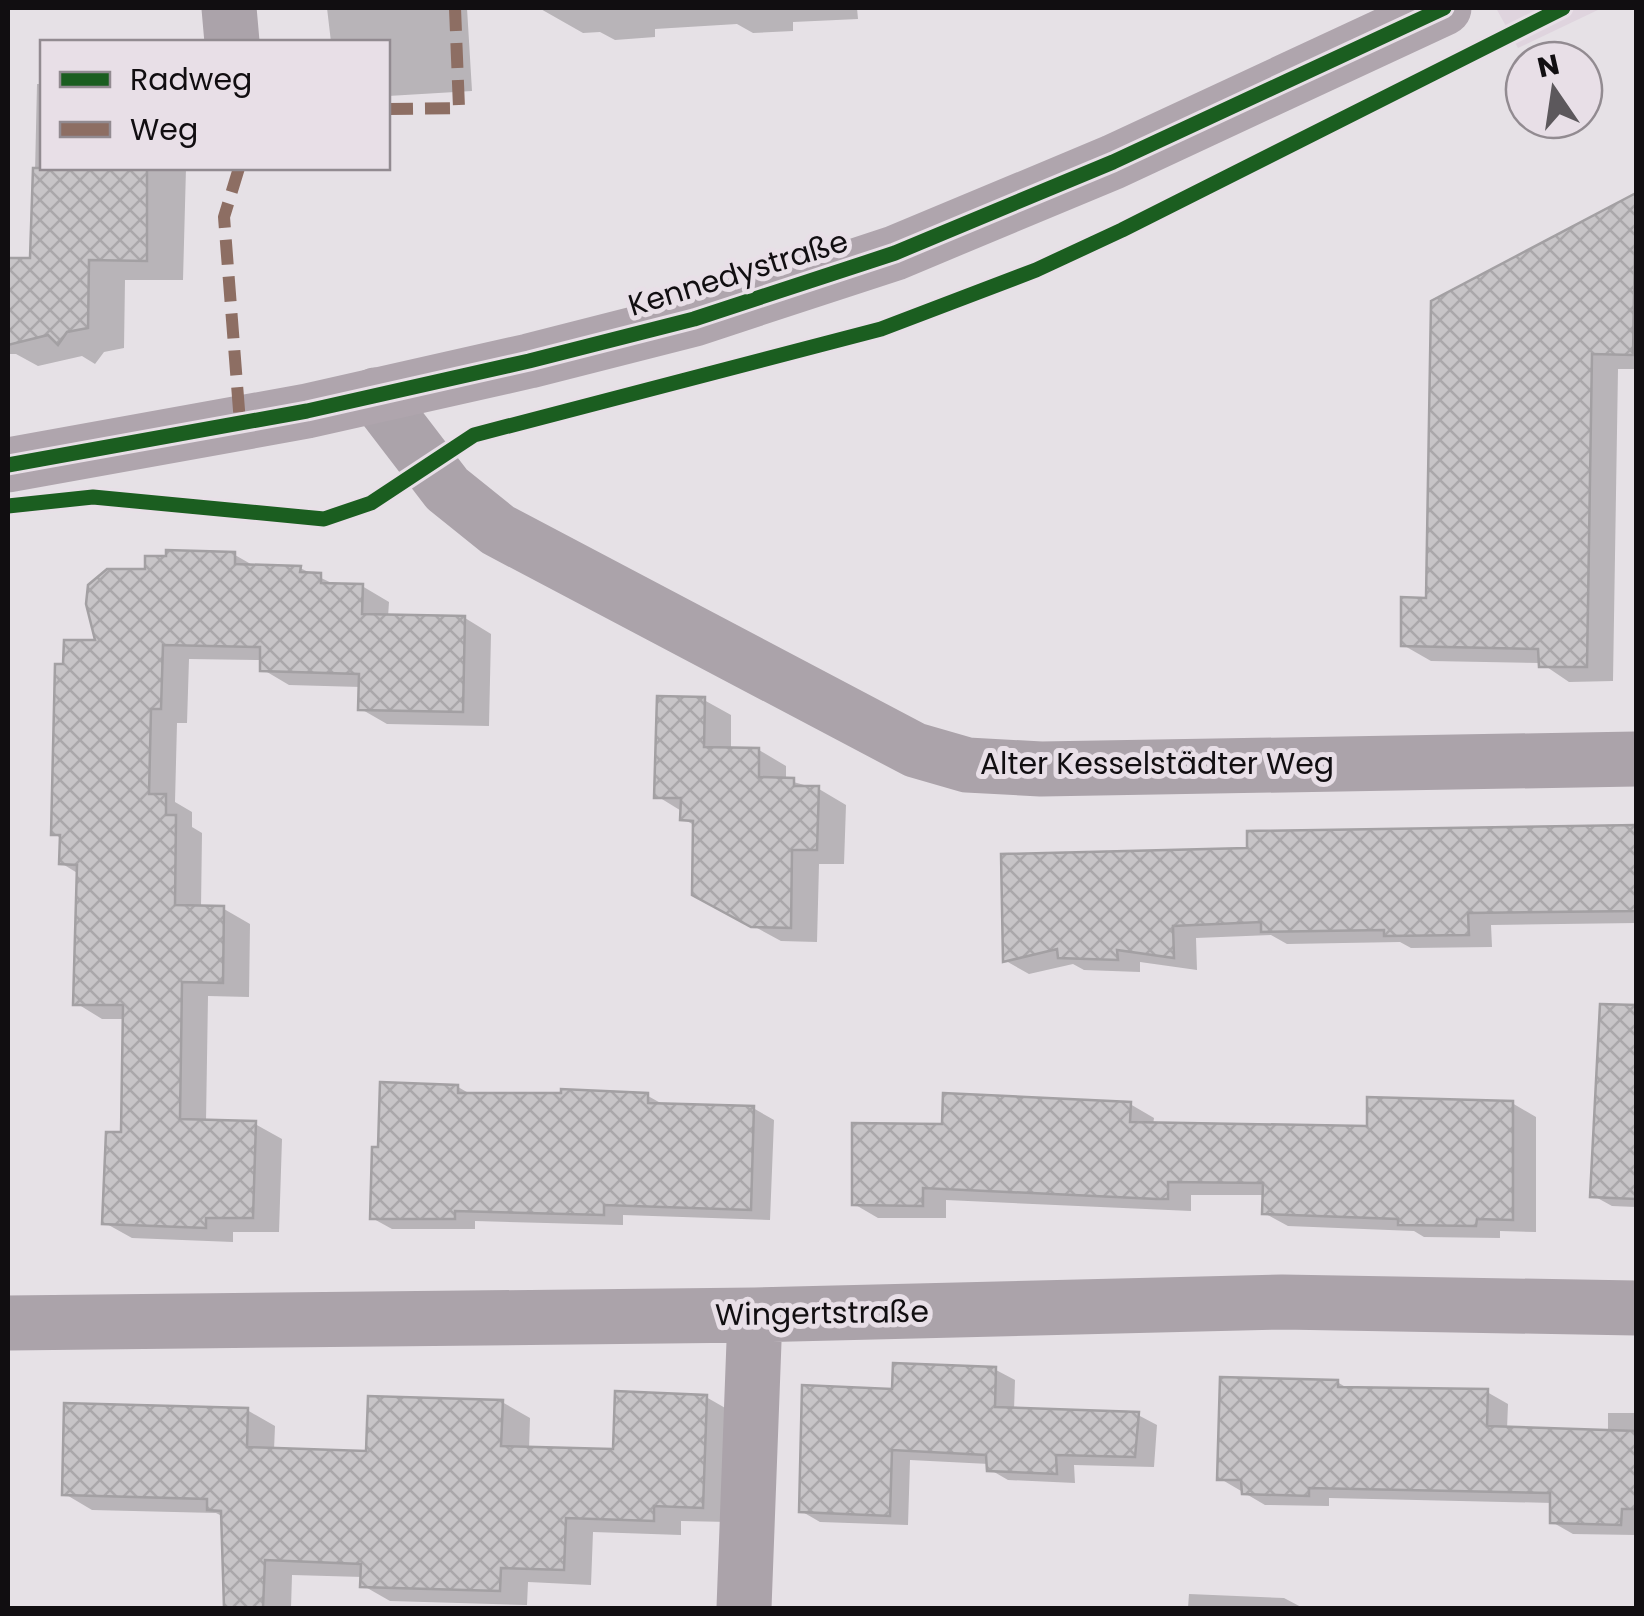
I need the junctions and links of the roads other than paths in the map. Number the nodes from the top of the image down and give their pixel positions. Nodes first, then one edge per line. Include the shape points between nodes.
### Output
1 (229, 8) edge
2 (1444, 8) edge
3 (232, 40) edge
4 (375, 394) junction
5 (8, 465) edge
6 (1636, 759) edge
7 (1636, 1308) edge
8 (755, 1315) junction
9 (8, 1323) edge
10 (744, 1608) edge

1 - 3 street
2 - 4 main road, Kennedystraße via 896,254 694,319
4 - 5 main road, Kennedystraße
4 - 6 street, Alter Kesselstädter Weg via 447,489 498,530 916,750 950,760 1041,769
7 - 8 street, Wingertstraße via 1282,1302
8 - 9 street, Wingertstraße
8 - 10 street

